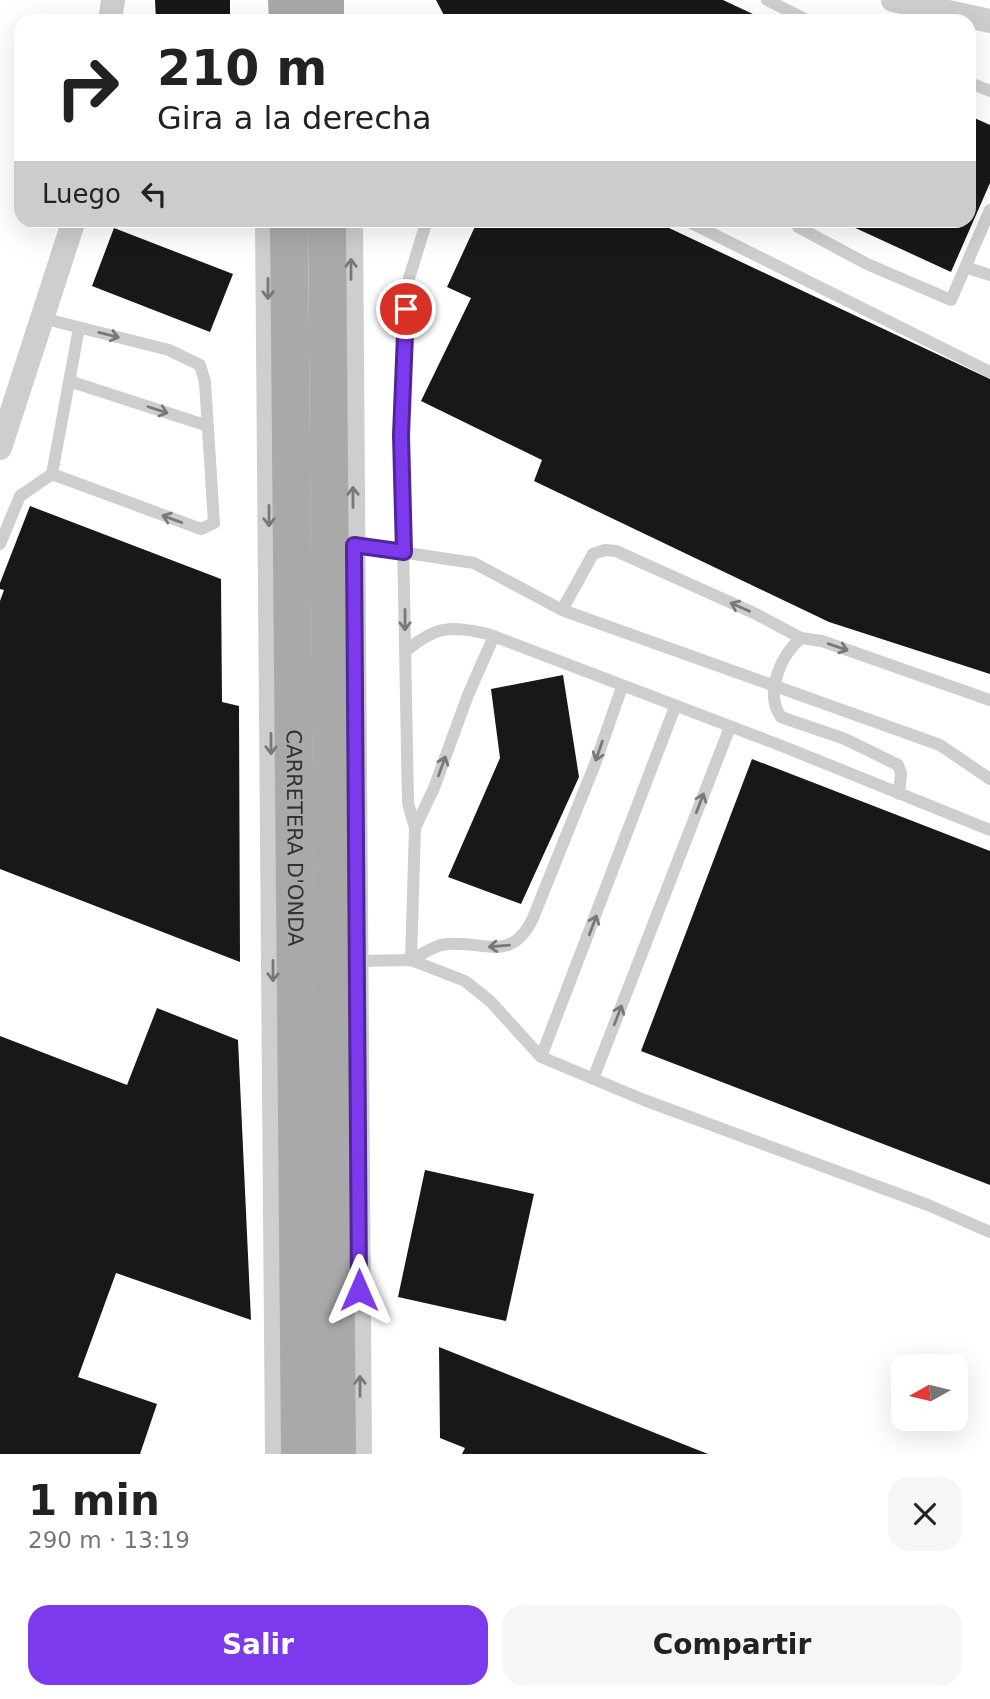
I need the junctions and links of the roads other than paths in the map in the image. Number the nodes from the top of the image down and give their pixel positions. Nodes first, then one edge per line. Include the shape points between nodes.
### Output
1 (767, 0) edge
2 (893, 0) edge
3 (795, 14) edge
4 (958, 14) edge
5 (990, 210) edge
6 (71, 228) edge
7 (267, 228) edge
8 (289, 228) edge
9 (327, 228) edge
10 (351, 228) edge
11 (425, 228) edge
12 (701, 228) edge
13 (800, 228) edge
14 (965, 267) junction
15 (990, 275) edge
16 (42, 318) junction
17 (79, 328) junction
18 (990, 372) edge
19 (69, 381) junction
20 (208, 426) junction
21 (0, 449) edge
22 (52, 474) junction
23 (0, 544) edge
24 (354, 545) junction
25 (404, 552) junction
26 (562, 610) junction
27 (494, 636) junction
28 (801, 638) junction
29 (405, 652) junction
30 (773, 684) junction
31 (622, 687) junction
32 (990, 700) edge
33 (675, 707) junction
34 (730, 727) junction
35 (990, 779) edge
36 (899, 794) junction
37 (415, 828) junction
38 (990, 830) edge
39 (411, 960) junction
40 (356, 961) junction
41 (541, 1057) junction
42 (593, 1079) junction
43 (990, 1232) edge
44 (277, 1454) edge
45 (300, 1454) edge
46 (337, 1454) edge
47 (360, 1454) edge

1 - 3 lane
2 - 4 street
5 - 14 lane
6 - 16 street
7 -> 44 street, CARRETERA D'ONDA
8 - 45 main road, CARRETERA D'ONDA
9 - 46 main road, CARRETERA D'ONDA
24 -> 10 street
11 - 25 lane via 407,285 401,435
12 - 18 lane
13 - 14 lane via 867,264 951,300
14 - 15 lane
16 - 17 lane
16 - 21 street
17 - 19 lane
17 -> 20 lane via 169,351 200,365
19 -> 20 lane
19 - 22 lane
20 -> 22 lane via 214,523 201,529
22 - 23 lane via 20,496
24 - 25 lane
24 - 40 street
25 - 26 lane via 474,563
25 -> 29 lane
28 -> 26 lane via 617,551 593,554
26 - 30 lane
27 - 29 lane via 460,628 440,629
27 - 31 lane
37 -> 27 lane
28 - 30 lane via 792,646
28 -> 32 lane via 822,641
29 - 37 lane via 408,803
30 - 35 lane via 940,745
30 - 36 lane via 774,708 781,717 845,739 898,765
31 - 33 lane
31 -> 39 lane via 590,777 522,938 511,945 491,947 439,946
33 - 34 lane
41 -> 33 lane
34 - 36 lane
42 -> 34 lane
36 - 38 lane
37 - 39 lane
39 - 40 lane
39 - 41 lane via 465,981 490,1001
47 -> 40 street
41 - 42 lane
42 - 43 lane

